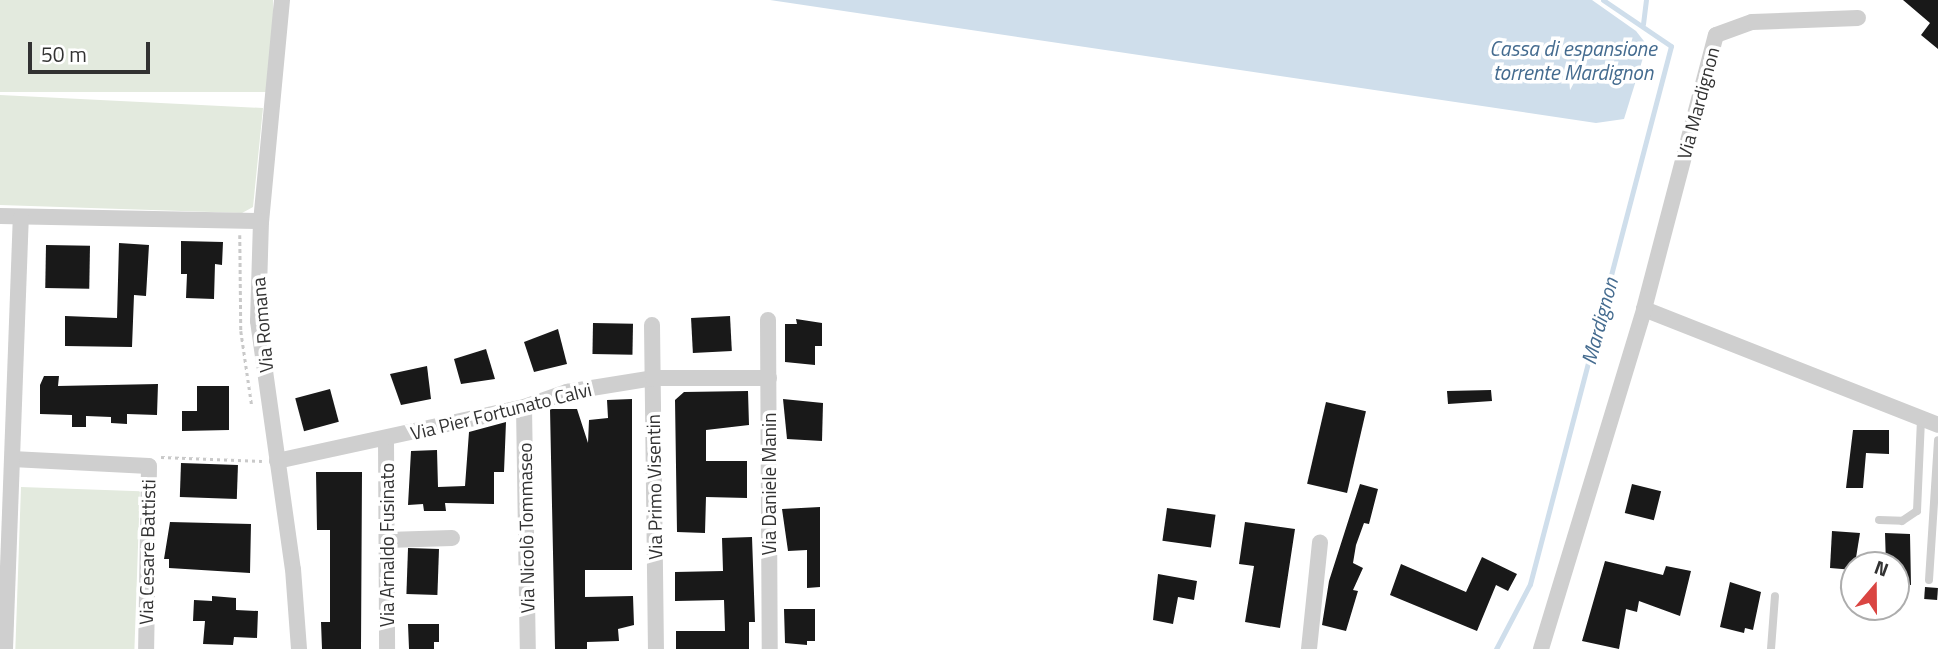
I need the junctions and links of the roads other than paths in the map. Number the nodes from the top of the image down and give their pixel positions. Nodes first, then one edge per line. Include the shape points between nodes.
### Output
1 (282, 0) edge
2 (1858, 18) dead end
3 (0, 216) edge
4 (20, 217) junction
5 (261, 221) junction
6 (1644, 309) junction
7 (768, 320) dead end
8 (652, 325) dead end
9 (653, 378) junction
10 (769, 378) junction
11 (524, 407) junction
12 (1921, 419) junction
13 (1938, 425) edge
14 (1938, 439) edge
15 (386, 440) junction
16 (12, 459) junction
17 (277, 461) junction
18 (1879, 520) dead end
19 (452, 538) dead end
20 (387, 540) junction
21 (1320, 543) dead end
22 (1929, 580) dead end
23 (1775, 596) dead end
24 (5, 649) edge
25 (146, 649) edge
26 (299, 649) edge
27 (387, 649) edge
28 (528, 649) edge
29 (656, 649) edge
30 (770, 649) edge
31 (1309, 649) edge
32 (1541, 649) edge
33 (1771, 649) edge

1 - 5 street, Via Romana
2 - 6 street, Via Mardignon via 1752,22 1716,35
3 - 4 street
4 - 5 street
4 - 16 street
5 - 17 street, Via Romana via 258,321
6 - 12 street
6 - 32 street, Via Mardignon
7 - 10 street, Via Daniele Manin
8 - 9 street, Via Primo Visentin
9 - 10 street, Via Pier Fortunato Calvi
9 - 11 street, Via Pier Fortunato Calvi via 567,392
9 - 29 street, Via Primo Visentin
10 - 30 street, Via Daniele Manin
11 - 15 street, Via Pier Fortunato Calvi
11 - 28 street, Via Nicolò Tommaseo
12 - 13 street
12 - 18 lane via 1917,511 1912,518
14 - 22 lane
15 - 17 street, Via Pier Fortunato Calvi
15 - 20 street, Via Arnaldo Fusinato
16 - 24 street
16 - 25 street, Via Cesare Battisti via 149,466
17 - 26 street, Via Romana
19 - 20 street
20 - 27 street, Via Arnaldo Fusinato
21 - 31 street
23 - 33 lane

